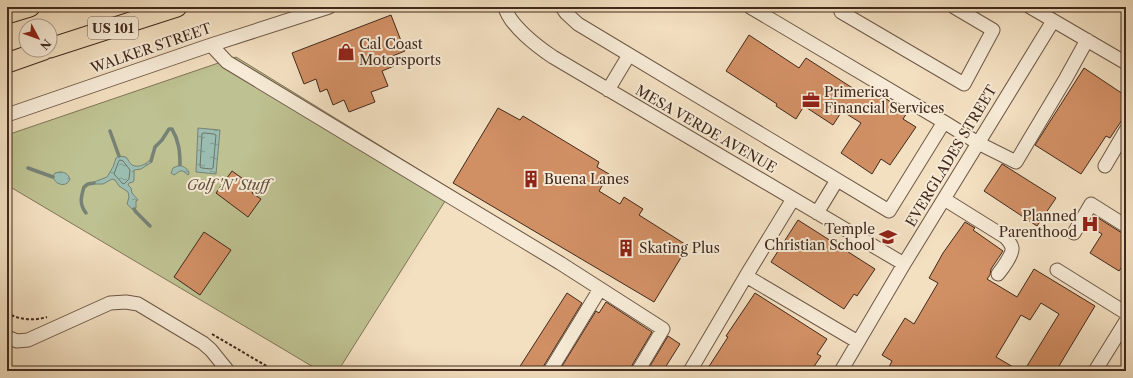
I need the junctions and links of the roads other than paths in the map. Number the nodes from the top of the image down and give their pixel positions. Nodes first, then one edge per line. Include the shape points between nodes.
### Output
1 (30, 7) edge
2 (177, 7) edge
3 (329, 7) edge
4 (505, 7) edge
5 (562, 7) edge
6 (750, 7) edge
7 (844, 7) edge
8 (954, 7) edge
9 (1030, 7) edge
10 (974, 12) edge
11 (7, 14) edge
12 (1053, 21) junction
13 (1087, 40) junction
14 (58, 45) edge
15 (211, 45) junction
16 (629, 55) junction
17 (19, 58) edge
18 (7, 62) edge
19 (1126, 63) edge
20 (608, 90) junction
21 (7, 115) edge
22 (944, 122) junction
23 (1126, 130) edge
24 (978, 143) junction
25 (1105, 166) dead end
26 (837, 180) junction
27 (793, 199) junction
28 (944, 199) junction
29 (817, 213) junction
30 (1126, 226) edge
31 (1074, 233) dead end
32 (904, 264) junction
33 (1057, 270) dead end
34 (998, 274) dead end
35 (746, 276) junction
36 (600, 289) junction
37 (1126, 313) edge
38 (1126, 320) edge
39 (7, 337) edge
40 (858, 342) junction
41 (228, 371) edge
42 (550, 371) edge
43 (638, 371) edge
44 (690, 371) edge
45 (841, 371) edge
46 (1095, 371) edge

1 - 11 highway
2 - 14 highway, US 101
3 - 15 street, WALKER STREET
4 - 20 street, MESA VERDE AVENUE via 522,32 541,49
5 - 16 street via 578,24
6 - 22 street
7 - 10 street via 841,12 964,84 993,30
8 - 10 street
9 - 12 street
12 - 13 street
12 - 24 street, EVERGLADES STREET
13 - 19 street
13 - 24 street via 1016,162
15 - 21 street, WALKER STREET
15 - 36 street via 227,62
16 - 20 street
16 - 26 street
17 - 18 highway
20 - 27 street, MESA VERDE AVENUE
22 - 24 street
22 - 26 street via 889,211
23 - 25 street
24 - 28 street, EVERGLADES STREET
26 - 29 street
27 - 29 street, MESA VERDE AVENUE
27 - 35 street
28 - 32 street, EVERGLADES STREET
28 - 34 street via 1009,242 1012,252
29 - 32 street, MESA VERDE AVENUE
30 - 31 street via 1091,204
32 - 40 street, EVERGLADES STREET
33 - 37 street
35 - 40 street
35 - 44 street
36 - 42 street
36 - 43 street via 663,329
38 - 46 street
39 - 41 street via 17,341 28,340 110,303 126,302 138,304 203,343
40 - 45 street, EVERGLADES STREET

